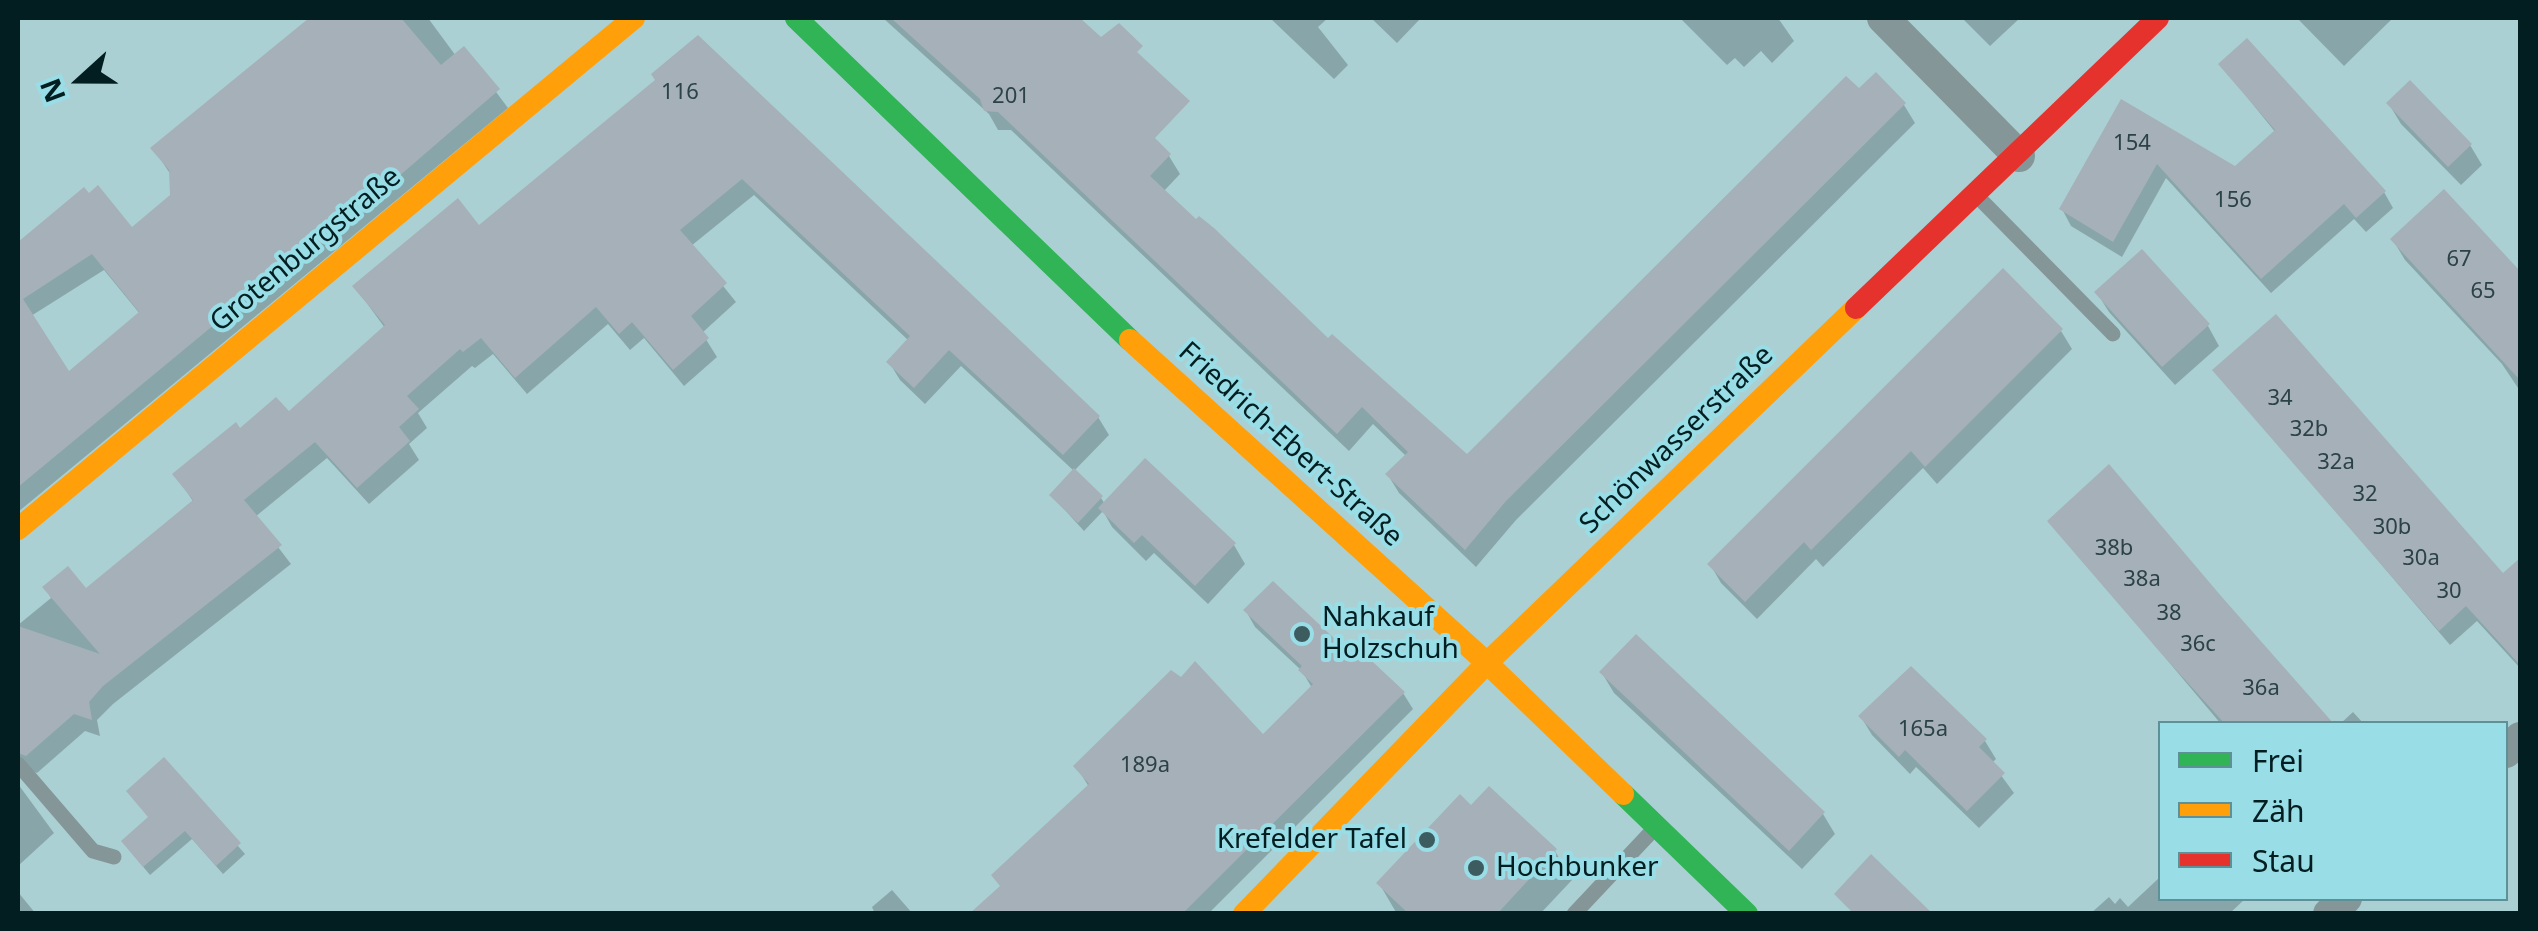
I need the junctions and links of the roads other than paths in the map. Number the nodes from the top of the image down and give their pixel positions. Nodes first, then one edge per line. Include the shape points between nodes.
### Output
1 (634, 18) edge
2 (796, 18) edge
3 (1883, 18) edge
4 (2158, 18) edge
5 (2018, 156) junction
6 (1977, 196) junction
7 (2113, 334) dead end
8 (18, 529) edge
9 (1486, 663) junction
10 (18, 764) edge
11 (1657, 826) junction
12 (114, 857) dead end
13 (1244, 914) edge
14 (1574, 914) edge
15 (1748, 914) edge

1 - 8 street, Grotenburgstraße
2 - 9 street, Friedrich-Ebert-Straße via 1068,284
3 - 5 street
4 - 5 street, Schönwasserstraße
5 - 6 street, Schönwasserstraße
6 - 7 lane
6 - 9 street, Schönwasserstraße
9 - 11 street, Friedrich-Ebert-Straße
9 - 13 street, Schönwasserstraße
10 - 12 lane via 93,851
11 - 14 lane
11 - 15 street, Friedrich-Ebert-Straße

